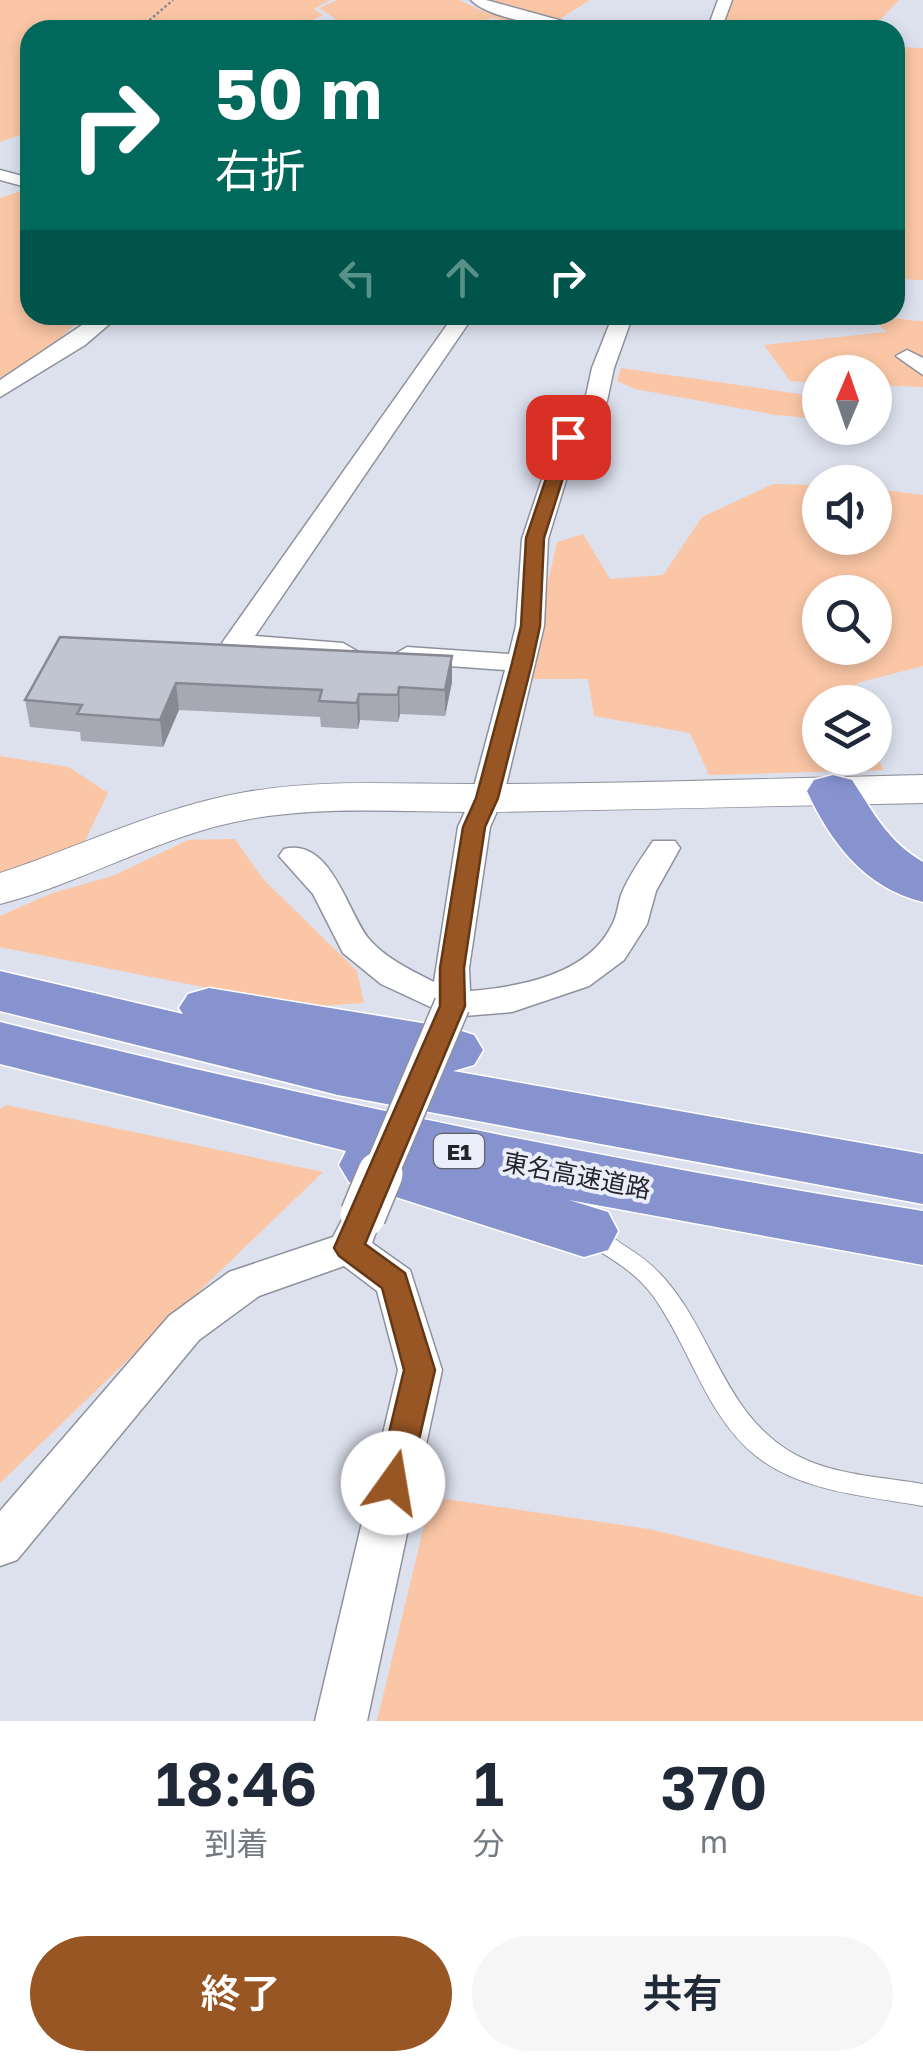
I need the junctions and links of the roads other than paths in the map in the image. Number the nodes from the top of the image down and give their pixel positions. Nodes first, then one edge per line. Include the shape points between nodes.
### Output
1 (478, 0) edge
2 (544, 20) edge
3 (98, 325) edge
4 (457, 325) edge
5 (619, 325) edge
6 (0, 390) edge
7 (522, 663) junction
8 (923, 789) edge
9 (852, 790) junction
10 (487, 798) junction
11 (664, 848) dead end
12 (923, 850) edge
13 (295, 856) dead end
14 (923, 885) edge
15 (0, 889) edge
16 (0, 966) edge
17 (0, 992) edge
18 (452, 1028) junction
19 (0, 1043) edge
20 (0, 1058) edge
21 (923, 1179) edge
22 (584, 1230) joint
23 (356, 1232) junction
24 (923, 1238) edge
25 (923, 1495) edge
26 (0, 1545) edge
27 (341, 1721) edge

1 - 2 street
3 - 6 street
4 - 7 street via 236,643
5 - 7 street via 596,401 568,437 535,538
7 - 10 street
8 - 9 street
9 - 10 street
9 - 12 highway
9 - 14 highway via 849,826 871,853
10 - 15 street via 349,795 242,806 144,832
10 - 18 street via 474,827 452,968
11 - 18 street via 612,952 577,978
13 - 18 street via 327,889 354,944
16 - 18 highway via 150,998
17 - 21 highway, E1 via 338,1074
18 - 23 street, bridge
19 - 24 highway, 東名高速道路 / E1 via 617,1185
20 - 22 highway
22 - 25 lane via 660,1287 739,1425 760,1446 828,1477
23 - 26 street via 244,1284 184,1328
23 - 27 street via 395,1282 420,1370

